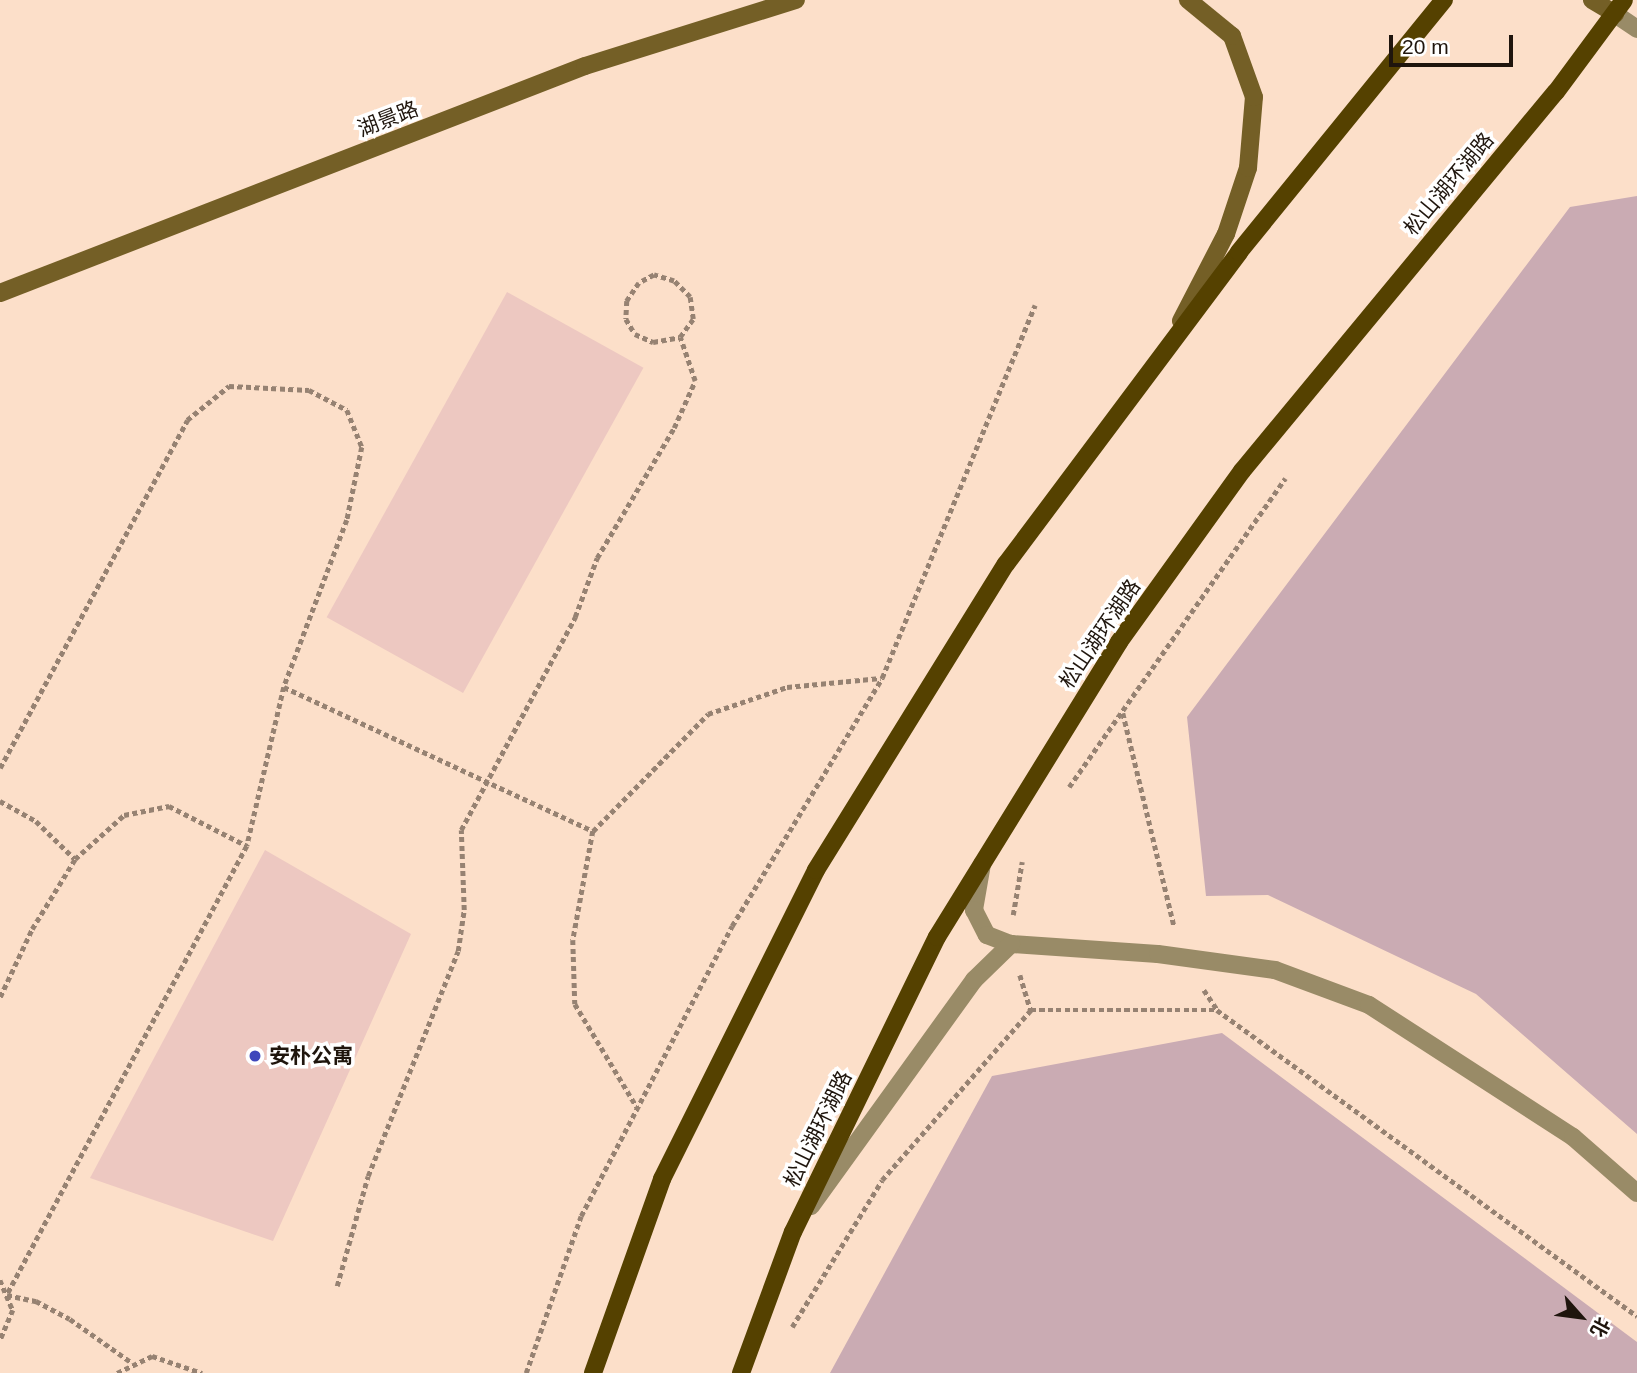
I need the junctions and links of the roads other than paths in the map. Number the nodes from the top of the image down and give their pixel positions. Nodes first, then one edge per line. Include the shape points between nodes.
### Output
1 (796, 0) edge
2 (1188, 0) edge
3 (1444, 0) edge
4 (1592, 0) edge
5 (1619, 7) edge
6 (1637, 29) edge
7 (0, 293) edge
8 (1167, 349) junction
9 (982, 864) junction
10 (1011, 944) junction
11 (1637, 1194) edge
12 (793, 1232) junction
13 (593, 1373) edge
14 (741, 1373) edge

1 - 7 main road, 湖景路 via 585,66
2 - 8 main road via 1232,36 1254,97 1248,168 1226,234
3 - 8 main road
4 - 5 main road
5 - 6 street
5 - 9 main road, 松山湖环湖路 via 1242,471 1119,642
8 - 13 main road via 1006,564 816,870 662,1179
9 - 10 street via 974,910 987,935
9 - 12 main road, 松山湖环湖路 via 936,937
10 - 11 street via 1182,957 1275,970 1369,1005 1573,1137
10 - 12 street via 974,980
12 - 14 main road, 松山湖环湖路

